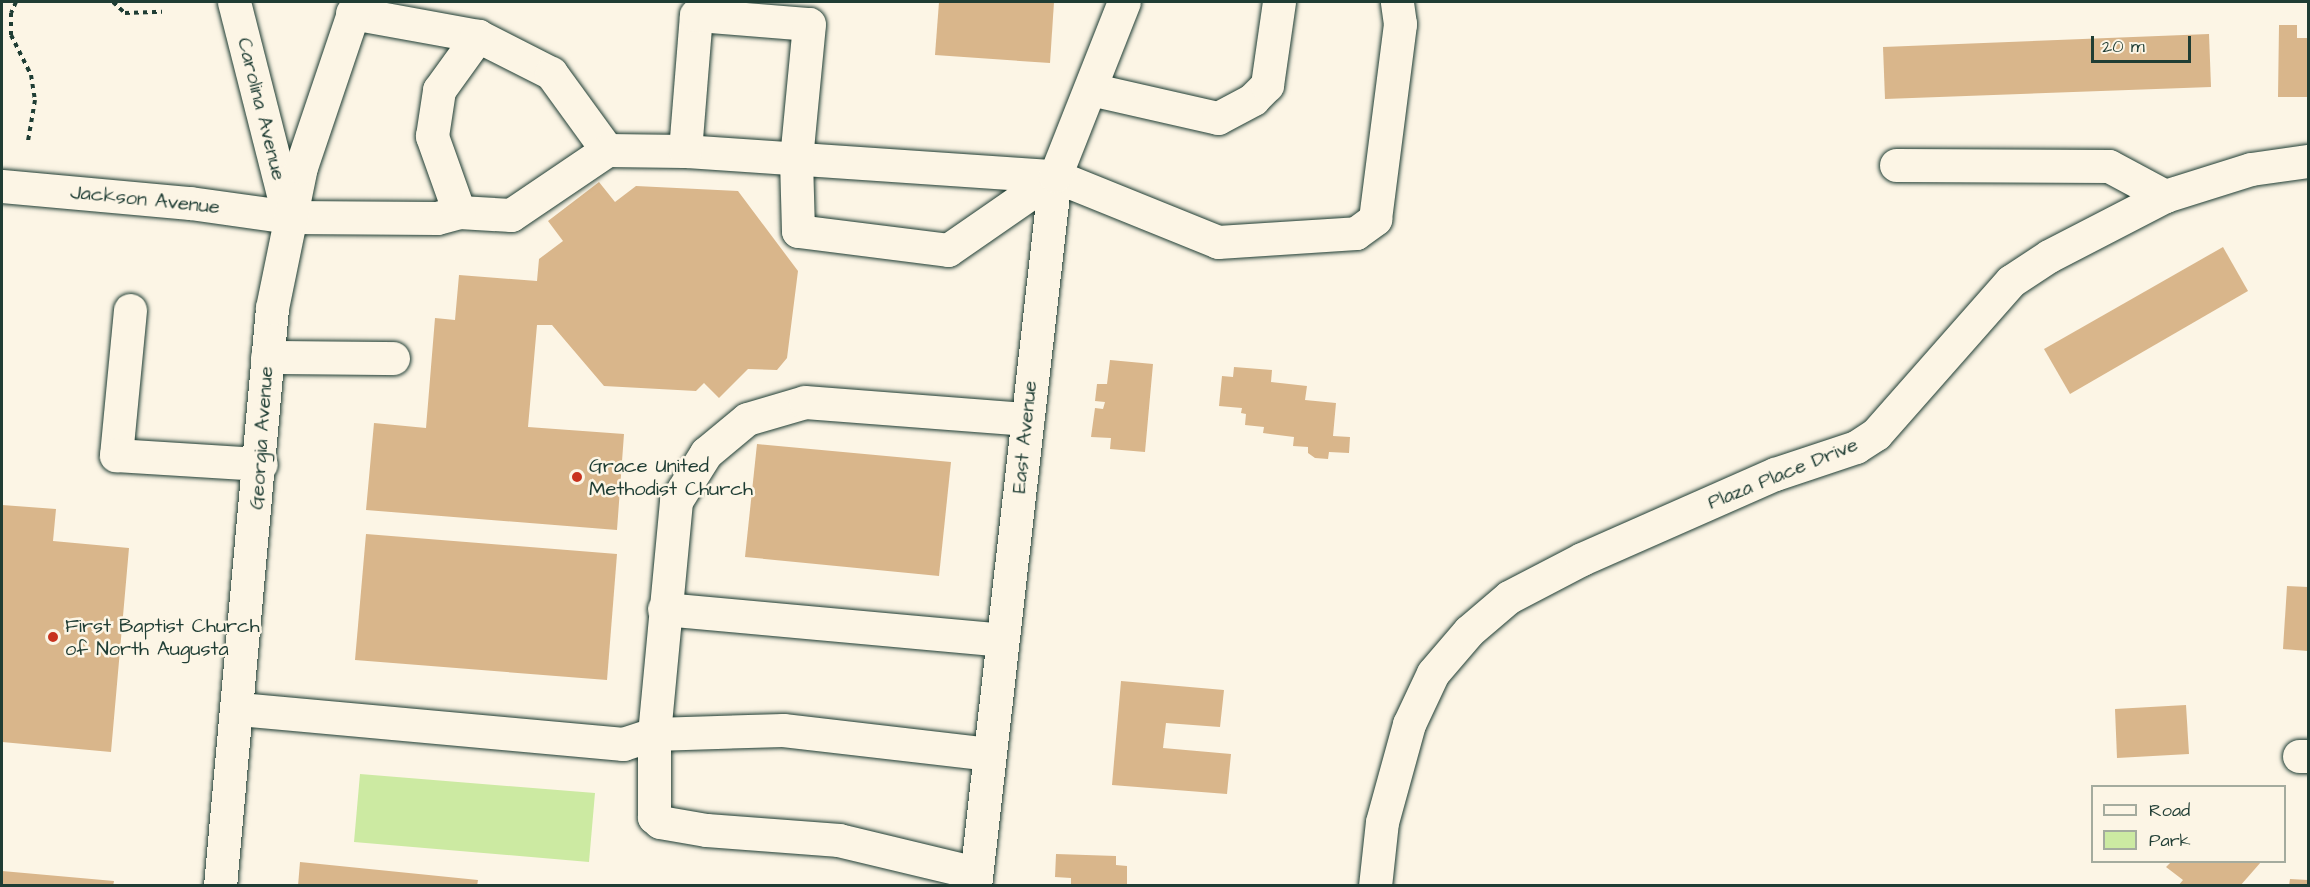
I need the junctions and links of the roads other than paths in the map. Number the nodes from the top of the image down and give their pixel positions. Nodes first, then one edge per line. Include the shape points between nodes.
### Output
1 (234, 2) edge
2 (1124, 2) edge
3 (1279, 2) edge
4 (1397, 2) edge
5 (355, 7) edge
6 (478, 36) junction
7 (1090, 88) junction
8 (607, 150) junction
9 (685, 151) junction
10 (796, 159) junction
11 (2308, 161) edge
12 (1896, 165) dead end
13 (1055, 176) junction
14 (2, 186) edge
15 (2165, 196) junction
16 (459, 212) junction
17 (289, 217) junction
18 (130, 310) dead end
19 (267, 357) junction
20 (393, 358) dead end
21 (1027, 419) junction
22 (261, 464) junction
23 (664, 609) junction
24 (1002, 640) junction
25 (239, 709) junction
26 (654, 734) junction
27 (989, 754) junction
28 (976, 879) edge
29 (220, 885) edge
30 (1375, 885) edge

1 - 17 street, Carolina Avenue
2 - 7 street, East Avenue
3 - 7 street via 1267,85 1252,99 1218,118
4 - 13 street via 1400,24 1375,219 1356,233 1218,242
5 - 6 street
5 - 17 street, Georgia Avenue via 322,97
6 - 8 street via 551,73
6 - 16 street via 439,90 432,136
7 - 13 street, East Avenue
8 - 9 street
8 - 16 street, Jackson Avenue via 511,215
9 - 10 street
9 - 10 street via 696,15 756,19 809,24
10 - 13 street
10 - 13 street via 798,231 948,250
11 - 15 street, Plaza Place Drive via 2251,169
12 - 15 street via 2109,166
13 - 21 street, East Avenue
14 - 17 street, Jackson Avenue via 190,203
15 - 30 street, Plaza Place Drive via 2049,256 2011,281 1876,435 1856,447 1775,474 1581,559 1509,597 1469,631 1433,673 1409,724 1382,822
16 - 17 street, Jackson Avenue via 437,218
17 - 19 street, Georgia Avenue
18 - 22 street via 126,384 116,455
19 - 20 street
19 - 22 street, Georgia Avenue
21 - 23 street via 805,402 747,419 706,453 676,501
21 - 24 street, East Avenue
22 - 25 street, Georgia Avenue
23 - 24 street
23 - 26 street
24 - 27 street, East Avenue
25 - 26 street via 623,744
25 - 29 street, Georgia Avenue
26 - 27 street via 783,730
26 - 28 street via 652,799 654,817 660,822 839,840
27 - 28 street, East Avenue

